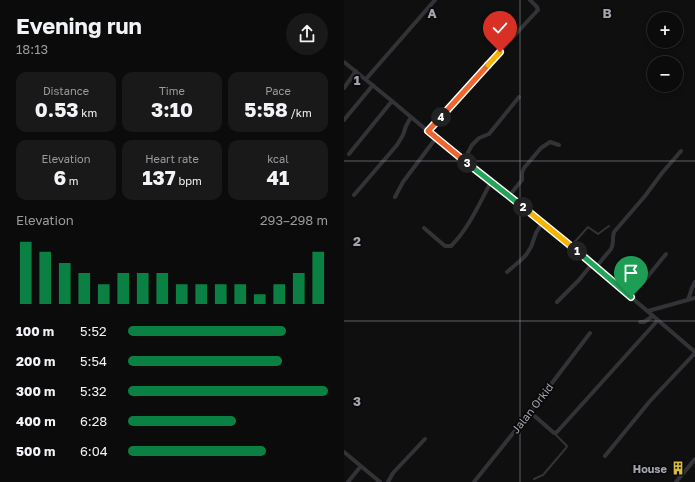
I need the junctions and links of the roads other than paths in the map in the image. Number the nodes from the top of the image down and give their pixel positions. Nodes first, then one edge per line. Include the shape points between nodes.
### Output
1 (435, 0) edge
2 (530, 0) edge
3 (344, 62) edge
4 (353, 75) junction
5 (366, 79) junction
6 (344, 88) edge
7 (370, 88) junction
8 (519, 97) dead end
9 (391, 103) junction
10 (412, 117) junction
11 (344, 120) edge
12 (428, 131) junction
13 (436, 138) junction
14 (559, 145) dead end
15 (681, 151) dead end
16 (349, 154) dead end
17 (464, 160) junction
18 (492, 182) junction
19 (354, 194) dead end
20 (509, 196) junction
21 (396, 198) dead end
22 (542, 223) junction
23 (609, 226) dead end
24 (424, 228) dead end
25 (571, 246) junction
26 (666, 254) dead end
27 (592, 264) junction
28 (596, 267) junction
29 (507, 272) dead end
30 (695, 282) edge
31 (631, 297) junction
32 (695, 298) edge
33 (688, 300) junction
34 (557, 302) dead end
35 (648, 311) junction
36 (653, 316) junction
37 (658, 320) junction
38 (640, 322) dead end
39 (590, 333) dead end
40 (693, 355) edge
41 (530, 412) junction
42 (554, 433) junction
43 (425, 439) dead end
44 (344, 452) edge
45 (605, 456) dead end
46 (695, 459) edge
47 (361, 466) junction
48 (534, 479) dead end
49 (348, 482) edge
50 (380, 482) edge
51 (388, 482) edge
52 (474, 482) edge
53 (676, 482) edge

1 - 5 street
2 - 12 street via 538,10
3 - 4 street
4 - 5 street
4 - 6 street
5 - 7 street
7 - 9 street
7 - 11 street
8 - 17 street via 488,134 475,141
9 - 10 street
9 - 16 street
10 - 12 street
10 - 19 street via 397,145
12 - 13 street
13 - 17 street
13 - 21 street via 404,182
14 - 20 street via 550,142 541,148 524,168 522,180
15 - 28 street via 614,232 613,246
17 - 18 street
18 - 20 street
18 - 24 street via 468,226 451,246 445,246
20 - 22 street
22 - 25 street
22 - 29 street via 529,251
23 - 25 lane via 598,234 588,227
25 - 27 street
26 - 31 street
27 - 28 street
27 - 34 street
28 - 31 street
30 - 33 street
31 - 35 street
32 - 33 street
33 - 35 street
35 - 36 street
36 - 37 street
36 - 38 street
37 - 40 street
37 - 42 street
39 - 41 street, Jalan Orkid
40 - 45 street via 650,401
41 - 42 street
41 - 52 street, Jalan Orkid
42 - 48 lane via 566,448 543,475
43 - 51 street via 393,473
44 - 47 street
46 - 53 street
47 - 49 street
47 - 50 street

